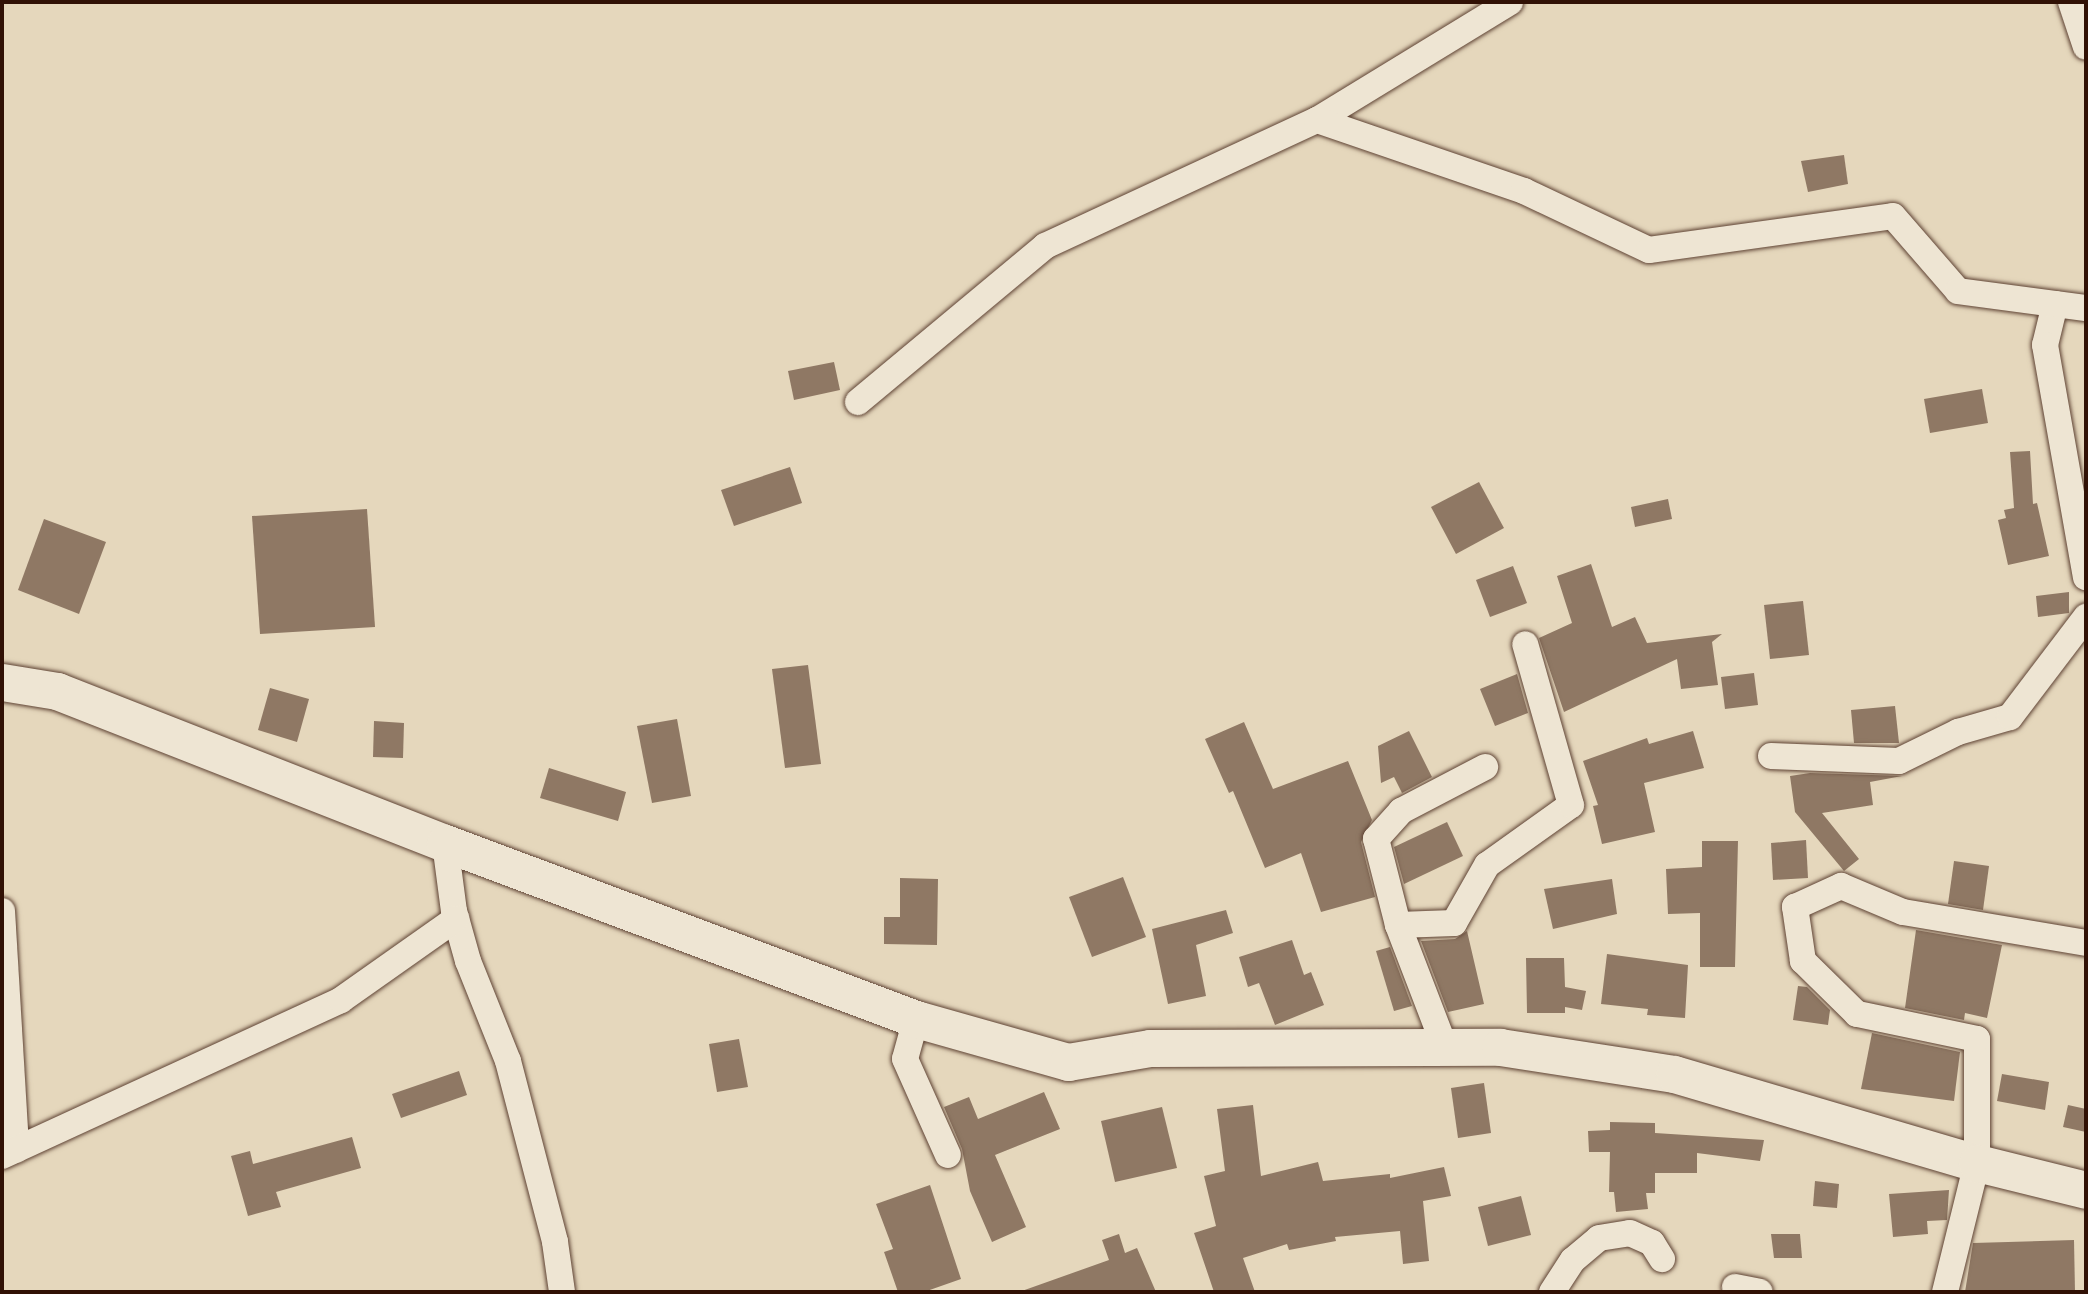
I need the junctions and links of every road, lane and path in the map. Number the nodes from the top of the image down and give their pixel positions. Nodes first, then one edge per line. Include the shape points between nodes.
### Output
1 (1510, 2) edge
2 (2070, 2) edge
3 (2086, 47) edge
4 (1317, 120) junction
5 (2055, 304) junction
6 (2086, 307) edge
7 (858, 402) dead end
8 (2086, 577) edge
9 (2086, 617) edge
10 (1525, 644) dead end
11 (2, 682) edge
12 (1771, 756) dead end
13 (1485, 767) dead end
14 (445, 843) junction
15 (2, 911) edge
16 (456, 919) junction
17 (1398, 925) junction
18 (2086, 943) edge
19 (916, 1018) junction
20 (1444, 1045) junction
21 (9, 1153) edge
22 (948, 1155) dead end
23 (1977, 1163) junction
24 (2086, 1190) edge
25 (1662, 1259) dead end
26 (562, 1292) edge
27 (1552, 1292) edge
28 (1945, 1292) edge

1 - 4 street
2 - 3 street
4 - 5 street via 1524,191 1649,250 1893,216 1958,291
4 - 7 street via 1045,246
5 - 6 street
5 - 8 street via 2045,345
9 - 12 street via 2010,717 1958,732 1899,761
10 - 17 street via 1572,805 1487,865 1454,923
11 - 14 main road via 57,691
13 - 17 street via 1401,811 1376,839
14 - 16 street
14 - 19 main road
15 - 21 street
16 - 21 street via 341,1000
16 - 26 street via 508,1061 555,1242
17 - 20 street
18 - 23 street via 1903,912 1841,886 1795,907 1803,961 1857,1014 1977,1039
19 - 20 main road via 1068,1062 1150,1048
19 - 22 street via 905,1059
20 - 23 main road via 1500,1047 1674,1074
23 - 24 main road
23 - 28 street
25 - 27 street via 1652,1243 1630,1233 1599,1238 1573,1261

